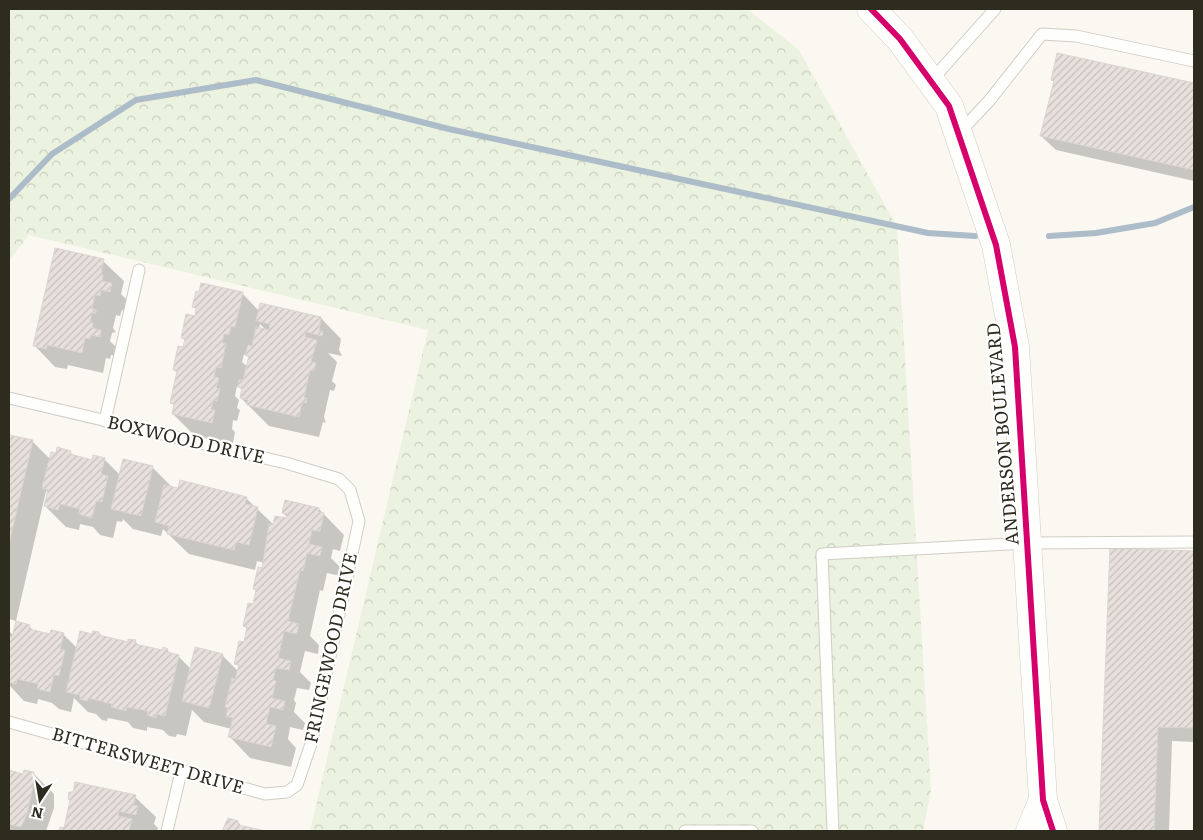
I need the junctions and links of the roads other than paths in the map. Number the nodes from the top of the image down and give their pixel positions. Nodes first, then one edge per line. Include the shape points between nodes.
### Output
1 (871, 9) edge
2 (995, 9) edge
3 (1194, 61) edge
4 (931, 81) junction
5 (959, 133) junction
6 (139, 270) dead end
7 (9, 398) edge
8 (105, 421) junction
9 (352, 499) joint
10 (1194, 542) edge
11 (1027, 543) junction
12 (9, 722) edge
13 (181, 772) junction
14 (287, 792) joint
15 (1043, 800) junction
16 (167, 831) edge
17 (685, 831) edge
18 (752, 831) edge
19 (833, 831) edge
20 (1030, 831) edge
21 (1053, 831) edge

1 - 4 street, ANDERSON BOULEVARD via 900,39
2 - 4 lane
3 - 5 lane via 1076,36 1042,34 990,101
4 - 5 street, ANDERSON BOULEVARD via 949,106
5 - 11 street, ANDERSON BOULEVARD via 996,245 1014,348
6 - 8 lane
7 - 8 lane, BOXWOOD DRIVE
8 - 9 lane, BOXWOOD DRIVE via 286,463 339,479 350,490
9 - 14 lane, FRINGEWOOD DRIVE via 359,521 312,741 297,785
10 - 11 lane
11 - 15 street, ANDERSON BOULEVARD
11 - 19 lane via 822,554
12 - 13 lane, BITTERSWEET DRIVE
13 - 14 lane, BITTERSWEET DRIVE via 265,794
13 - 16 lane
15 - 20 street, ANDERSON BOULEVARD
15 - 21 street, ANDERSON BOULEVARD
17 - 18 lane

